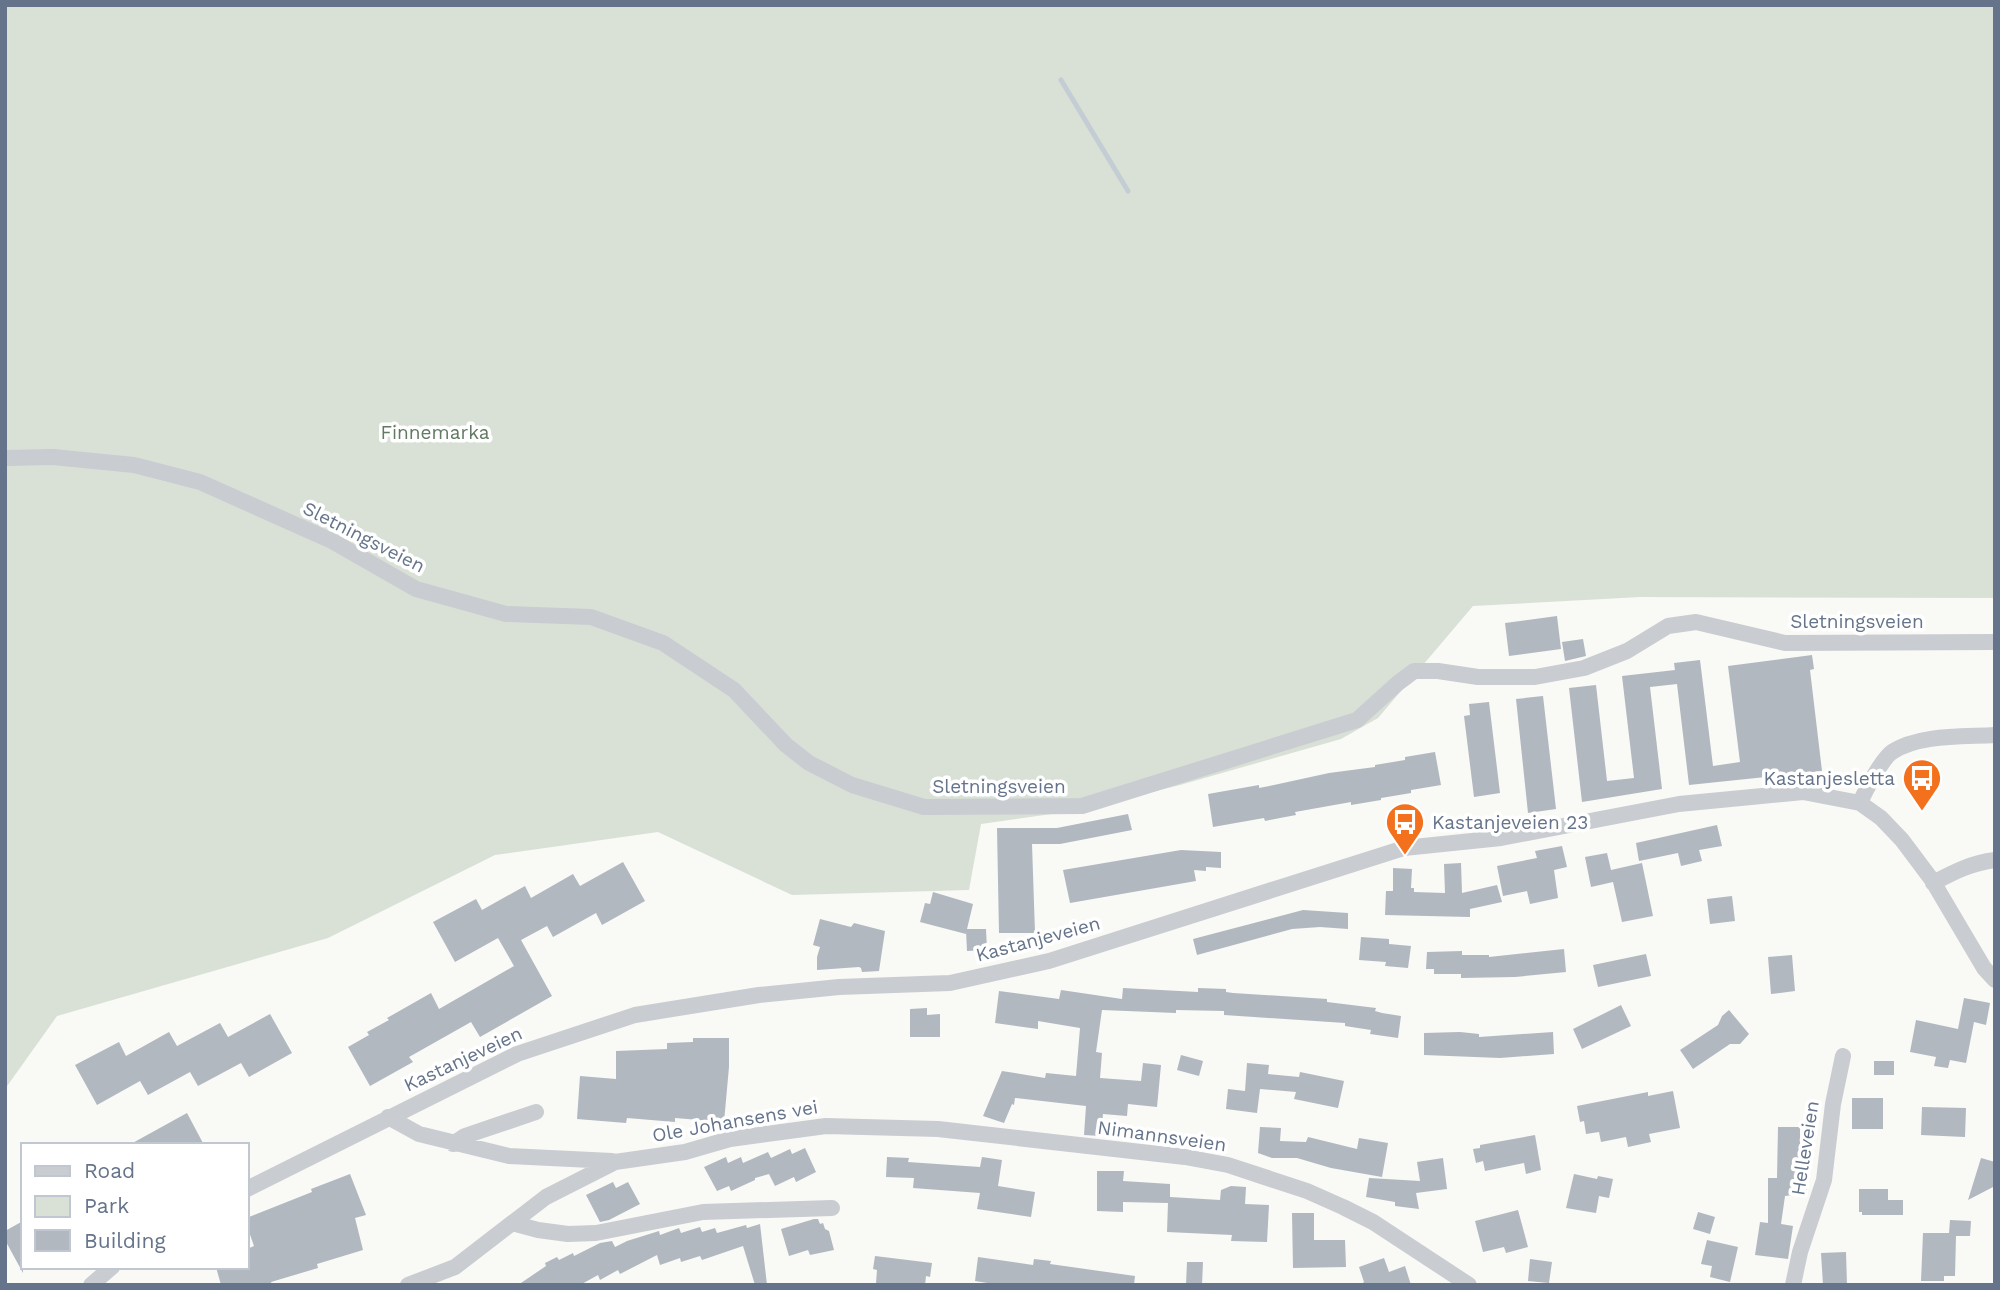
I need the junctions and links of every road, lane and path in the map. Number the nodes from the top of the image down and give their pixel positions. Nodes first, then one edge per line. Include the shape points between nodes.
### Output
1 (5, 458) edge
2 (1995, 642) edge
3 (1995, 735) edge
4 (1860, 803) junction
5 (1995, 860) edge
6 (1933, 883) junction
7 (1995, 980) edge
8 (1843, 1056) dead end
9 (536, 1112) dead end
10 (388, 1117) junction
11 (863, 1128) joint
12 (453, 1144) junction
13 (615, 1162) junction
14 (248, 1188) edge
15 (832, 1208) dead end
16 (512, 1223) junction
17 (110, 1269) edge
18 (91, 1285) edge
19 (408, 1285) edge
20 (1469, 1285) edge
21 (1793, 1285) edge

1 - 2 street, Sletningsveien via 134,464 200,482 332,541 416,589 506,614 591,617 663,643 734,690 809,763 852,785 924,807 1082,806 1357,720 1414,671 1535,677 1584,668 1627,651 1668,626 1696,622 1785,643
3 - 4 street via 1927,738 1891,752
4 - 6 street via 1895,832
4 - 10 street, Kastanjeveien via 1803,792 1679,804 1501,838 1404,848 995,974 950,982 762,995 635,1015 517,1054
5 - 6 street via 1968,865
6 - 7 street
8 - 21 street, Helleveien via 1824,1180
9 - 12 street
10 - 12 street, Ole Johansens vei via 419,1134
10 - 14 street, Kastanjeveien
11 - 13 street, Ole Johansens vei via 827,1126 730,1139 685,1152
11 - 20 street, Nimannsveien via 938,1129 1228,1165 1343,1207
12 - 13 street, Ole Johansens vei via 509,1156
13 - 16 street, Ole Johansens vei via 546,1197
15 - 16 street via 703,1212 596,1233 568,1234
16 - 19 street, Ole Johansens vei via 455,1267
17 - 18 street

